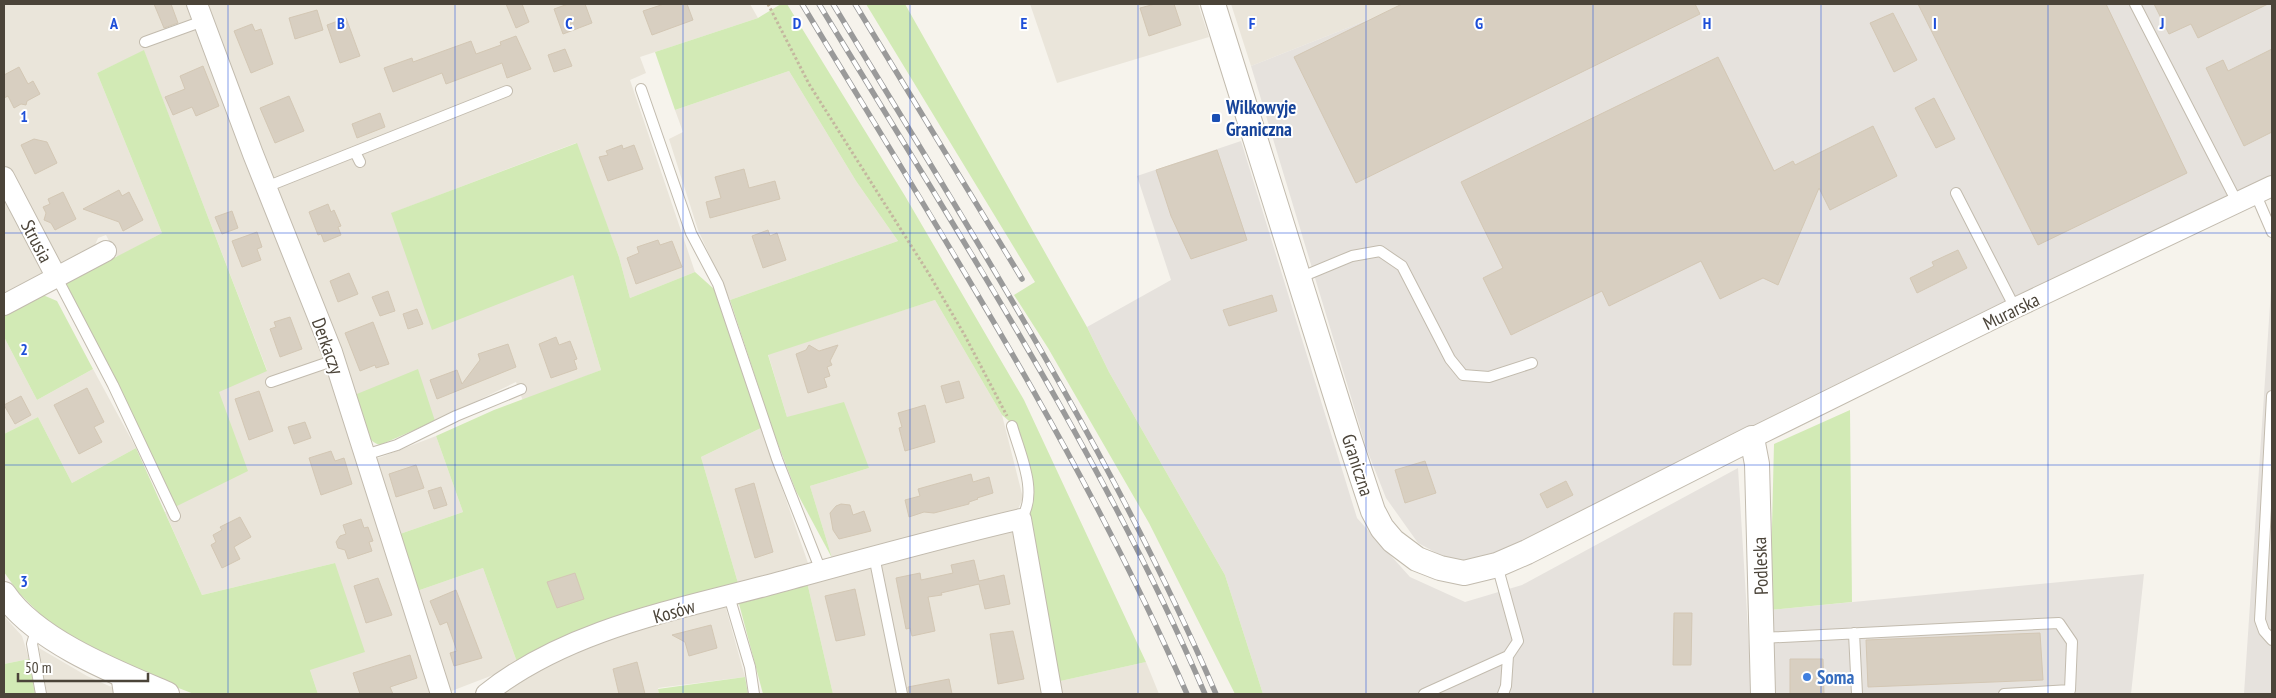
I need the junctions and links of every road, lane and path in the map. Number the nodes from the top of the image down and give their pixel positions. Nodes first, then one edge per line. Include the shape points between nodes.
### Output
1 (768, 4) edge
2 (1213, 4) edge
3 (2135, 4) edge
4 (200, 12) edge
5 (145, 42) dead end
6 (641, 89) dead end
7 (507, 91) dead end
8 (355, 152) junction
9 (360, 162) dead end
10 (4, 177) edge
11 (266, 187) junction
12 (2264, 190) edge
13 (1956, 193) dead end
14 (2238, 204) junction
15 (2272, 232) edge
16 (106, 251) dead end
17 (57, 278) junction
18 (1299, 278) junction
19 (4, 305) edge
20 (2015, 308) junction
21 (334, 360) junction
22 (1532, 363) dead end
23 (270, 382) dead end
24 (521, 389) dead end
25 (2272, 396) edge
26 (1012, 426) joint
27 (1752, 438) junction
28 (365, 455) junction
29 (174, 516) dead end
30 (1021, 519) junction
31 (874, 556) junction
32 (1497, 565) junction
33 (821, 571) junction
34 (4, 594) edge
35 (728, 596) junction
36 (37, 626) junction
37 (1854, 633) junction
38 (1762, 638) junction
39 (2272, 640) edge
40 (1508, 656) junction
41 (122, 684) edge
42 (41, 694) edge
43 (167, 694) edge
44 (441, 694) edge
45 (486, 694) edge
46 (754, 694) edge
47 (902, 694) edge
48 (1052, 694) edge
49 (1424, 694) edge
50 (1503, 694) edge
51 (1763, 694) edge
52 (1857, 694) edge
53 (2004, 694) edge

1 - 26 path via 809,84 964,334
2 - 18 street, Graniczna
3 - 14 lane
4 - 5 lane
4 - 11 street, Derkaczy
6 - 33 lane via 691,233 718,284 778,459
7 - 8 lane
8 - 9 lane
8 - 11 lane
10 - 17 street, Strusia
11 - 21 street, Derkaczy
12 - 14 street, Murarska
12 - 15 lane
13 - 20 lane
14 - 20 street, Murarska
16 - 17 street, Strusia
17 - 19 street, Strusia
17 - 29 lane via 113,385
18 - 22 lane via 1352,256 1380,251 1402,266 1450,359 1463,374 1490,377
18 - 32 street, Graniczna via 1373,511 1382,528 1416,559 1440,568 1464,573
20 - 27 street, Murarska
21 - 23 lane
21 - 28 street, Derkaczy
24 - 28 lane via 396,445
25 - 39 lane via 2260,620
26 - 30 lane via 1028,491 1028,504
27 - 32 street, Graniczna
27 - 38 street, Podleska via 1757,464
28 - 44 street, Derkaczy
30 - 31 street, Kosów
30 - 48 street
31 - 33 street, Kosów
31 - 47 lane
32 - 40 lane via 1518,641
33 - 35 street, Kosów
34 - 36 street via 21,614
35 - 45 street, Kosów via 600,632 532,663
35 - 46 lane via 750,667
36 - 41 street
36 - 42 lane via 32,644
37 - 38 lane
37 - 52 lane
37 - 53 lane via 2059,623 2072,642 2070,690
38 - 51 street, Podleska
40 - 49 lane
40 - 50 lane
41 - 43 street

